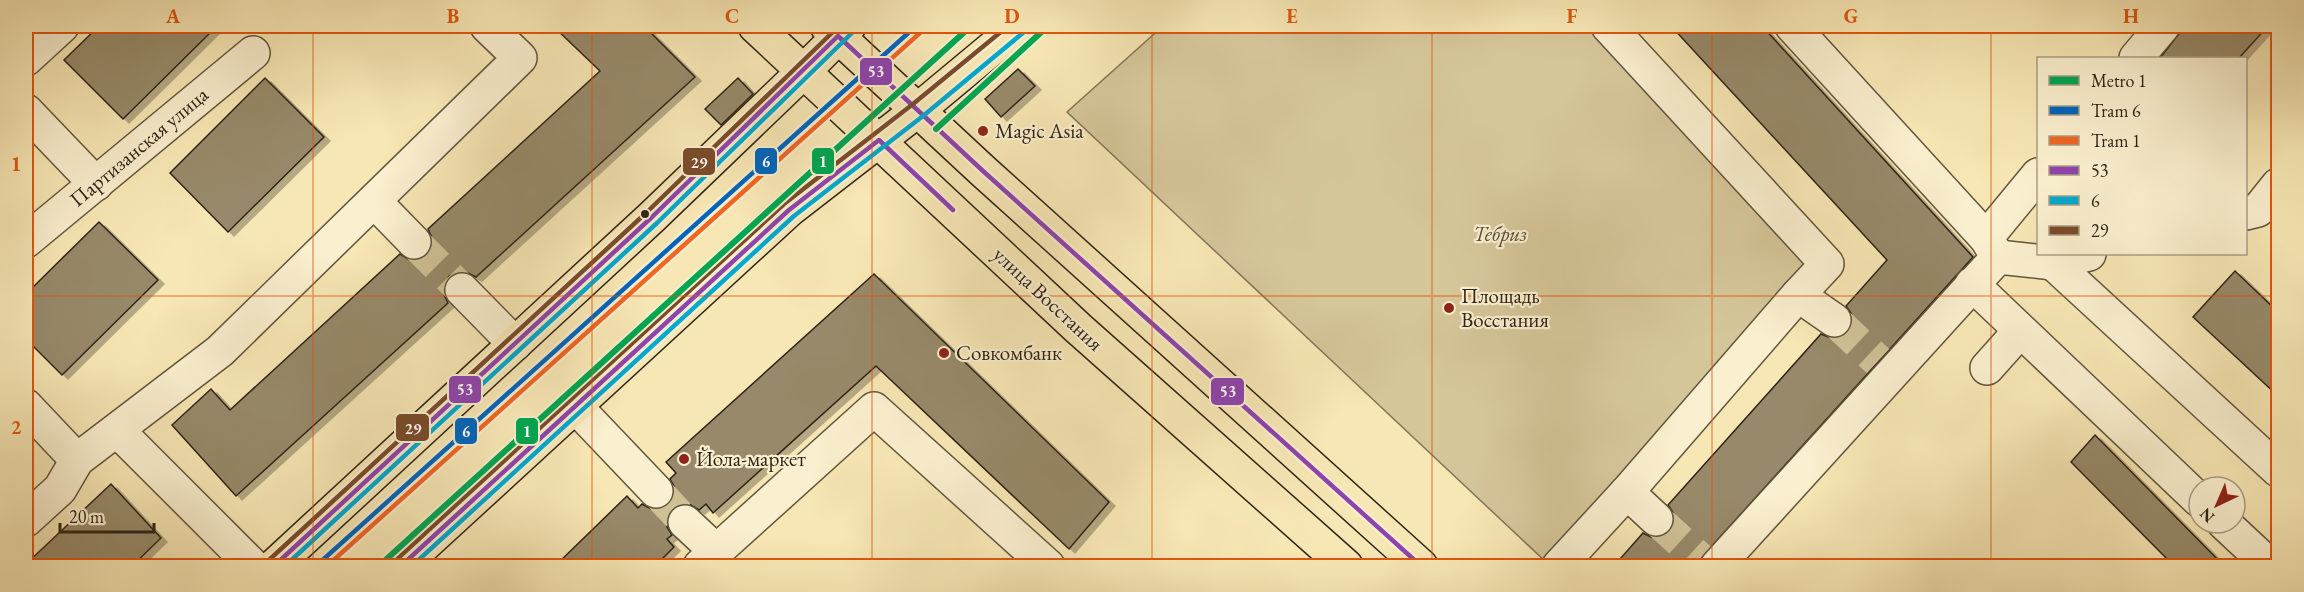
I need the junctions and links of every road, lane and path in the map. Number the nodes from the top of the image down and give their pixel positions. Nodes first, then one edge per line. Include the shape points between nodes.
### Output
1 (62, 26) edge
2 (487, 26) edge
3 (754, 26) edge
4 (1019, 26) edge
5 (1608, 26) edge
6 (1792, 26) edge
7 (2163, 26) edge
8 (838, 29) edge
9 (253, 53) dead end
10 (2137, 57) edge
11 (26, 59) edge
12 (804, 71) junction
13 (918, 110) junction
14 (26, 111) edge
15 (879, 140) junction
16 (2037, 177) edge
17 (96, 184) junction
18 (2278, 185) edge
19 (374, 201) junction
20 (2247, 213) edge
21 (26, 241) edge
22 (414, 242) tunnel mouth
23 (1992, 248) junction
24 (2085, 255) edge
25 (2053, 263) junction
26 (1972, 284) junction
27 (462, 290) tunnel mouth
28 (1798, 295) junction
29 (1833, 320) tunnel mouth
30 (2020, 331) junction
31 (515, 344) junction
32 (1987, 368) dead end
33 (26, 406) edge
34 (576, 407) junction
35 (118, 431) junction
36 (77, 460) junction
37 (2278, 470) edge
38 (2187, 489) edge
39 (656, 491) tunnel mouth
40 (1628, 492) junction
41 (1656, 519) tunnel mouth
42 (26, 520) edge
43 (685, 522) tunnel mouth
44 (2237, 535) edge
45 (708, 559) edge
46 (1708, 564) edge
47 (253, 567) edge
48 (274, 567) edge
49 (401, 567) edge
50 (1048, 567) edge
51 (1346, 567) edge
52 (1421, 567) edge
53 (1559, 567) edge
54 (2270, 567) edge

1 - 11 street
2 - 19 street via 520,58
3 - 12 main road, улица Восстания
4 - 13 main road
5 - 28 street via 1827,264
6 - 23 street
7 - 10 street
8 - 12 main road
8 - 13 main road
9 - 17 street, Партизанская улица
12 - 15 main road, улица Восстания
12 - 31 main road
13 - 15 main road
13 - 52 main road
14 - 17 street
15 - 34 main road via 789,210
15 - 51 main road, улица Восстания via 1078,328
16 - 23 street
17 - 21 street, Партизанская улица
18 - 20 street via 2258,210
19 - 22 street
19 - 35 street via 220,351
23 - 25 street
23 - 26 street
24 - 25 street
25 - 37 street
26 - 30 street
26 - 46 street via 1885,367
27 - 31 street
28 - 29 street
28 - 40 street
30 - 32 street
30 - 38 street
31 - 48 main road
33 - 36 street
34 - 39 street
34 - 49 main road
35 - 36 street
35 - 47 street
36 - 42 street via 60,489
40 - 41 street
40 - 53 street
43 - 45 street
44 - 54 street
45 - 50 street via 874,409

